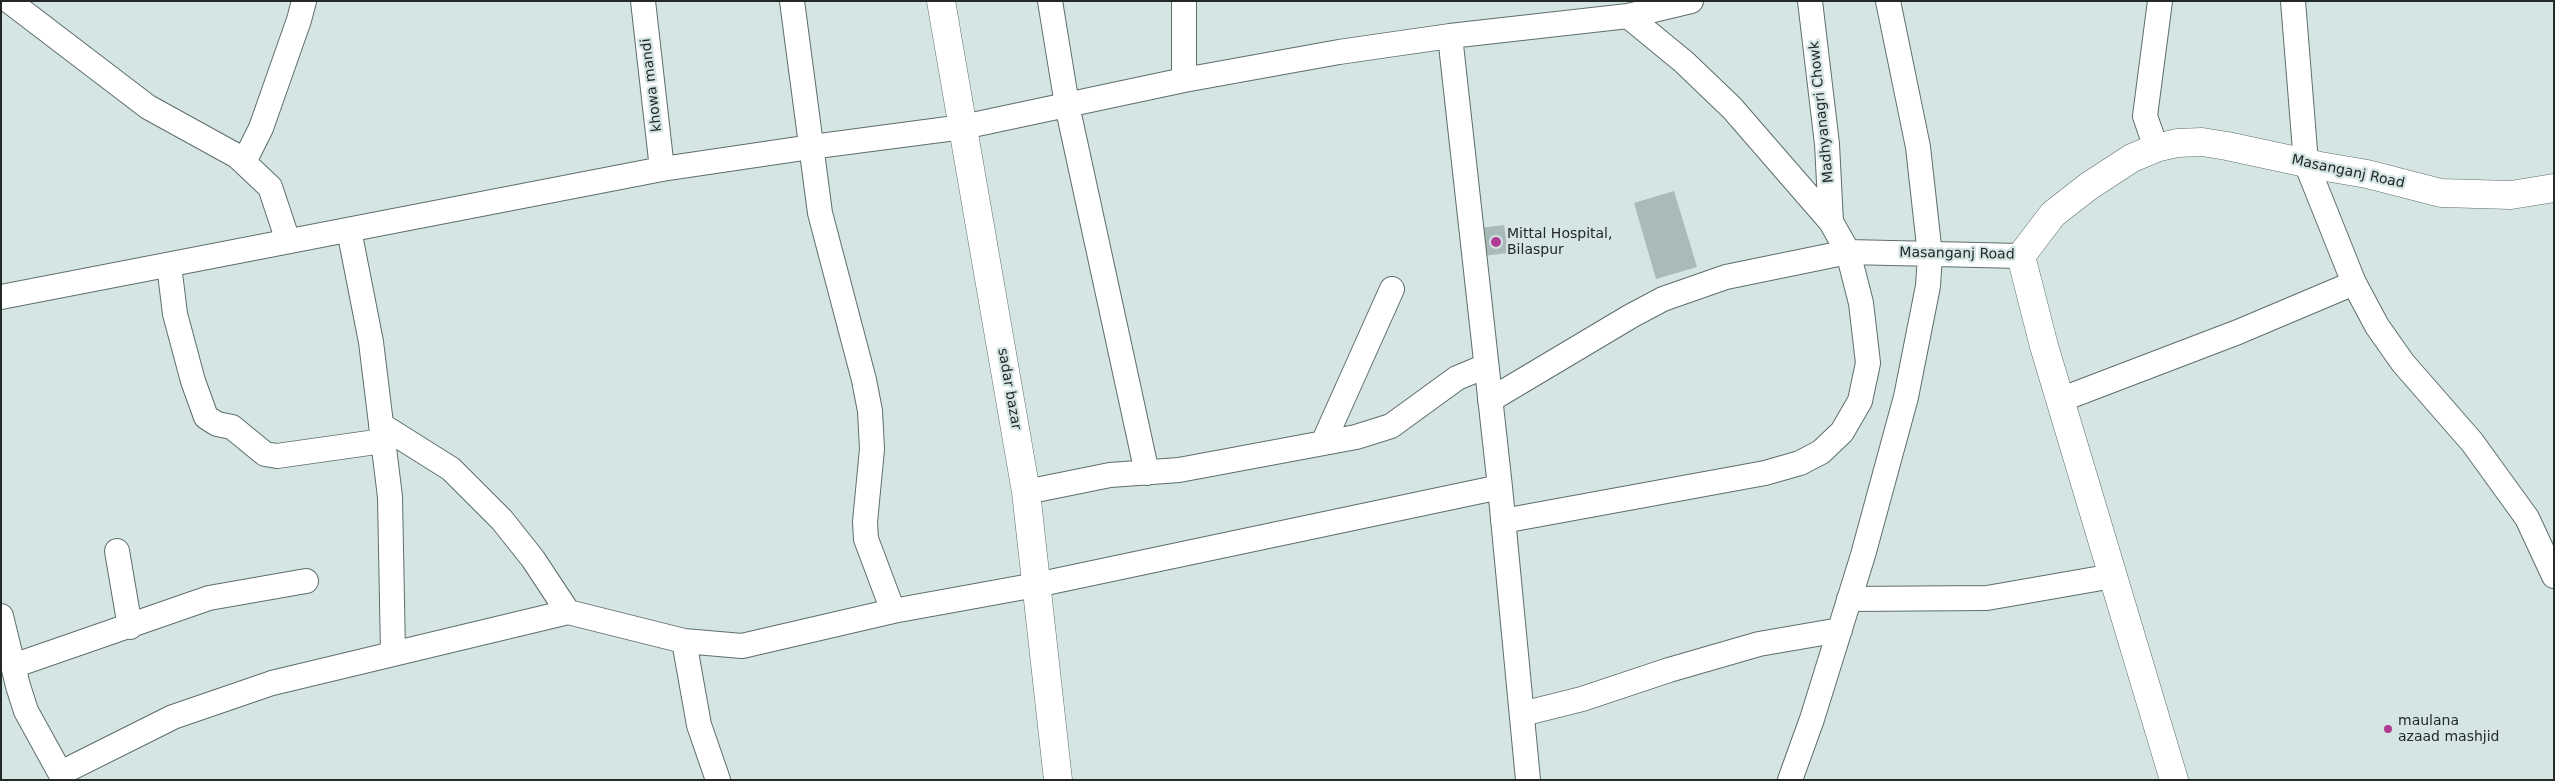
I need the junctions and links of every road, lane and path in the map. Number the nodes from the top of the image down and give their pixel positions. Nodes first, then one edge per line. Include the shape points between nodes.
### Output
1 (9, 1) edge
2 (304, 1) edge
3 (643, 1) edge
4 (792, 1) edge
5 (940, 1) edge
6 (1050, 1) edge
7 (1184, 1) edge
8 (1691, 1) edge
9 (1810, 1) edge
10 (1888, 1) edge
11 (2160, 1) edge
12 (2293, 1) edge
13 (1628, 16) junction
14 (1450, 36) junction
15 (1184, 80) junction
16 (1067, 105) junction
17 (963, 127) junction
18 (810, 147) junction
19 (2156, 148) junction
20 (244, 162) junction
21 (2306, 163) junction
22 (662, 169) junction
23 (2554, 188) edge
24 (1831, 222) junction
25 (348, 230) junction
26 (288, 241) junction
27 (1848, 252) junction
28 (1930, 255) junction
29 (2021, 256) junction
30 (168, 265) junction
31 (2354, 283) junction
32 (1392, 289) dead end
33 (1, 298) edge
34 (1486, 366) junction
35 (1490, 400) junction
36 (2060, 400) junction
37 (382, 433) junction
38 (1323, 443) junction
39 (1146, 473) junction
40 (1500, 487) junction
41 (1026, 492) junction
42 (1503, 521) junction
43 (117, 551) dead end
44 (2113, 576) junction
45 (2554, 576) edge
46 (306, 581) dead end
47 (1036, 585) junction
48 (1849, 600) junction
49 (894, 611) junction
50 (568, 612) junction
51 (1, 616) edge
52 (130, 627) junction
53 (1840, 630) junction
54 (684, 641) junction
55 (393, 653) junction
56 (13, 666) junction
57 (1522, 714) junction
58 (62, 776) edge
59 (718, 780) edge
60 (1058, 780) edge
61 (1528, 780) edge
62 (1790, 780) edge
63 (2174, 780) edge

1 - 20 street via 148,107
2 - 20 street via 261,128
3 - 22 street, khowa mandi
4 - 18 street
5 - 17 street, sadar bazar
6 - 16 street
7 - 15 street
8 - 13 street
9 - 24 street, Madhyanagri Chowk via 1827,144
10 - 28 street via 1918,147
11 - 19 street via 2145,116
12 - 21 street
13 - 14 street
13 - 24 street via 1684,62 1732,108
14 - 15 street
14 - 34 street
15 - 16 street
16 - 17 street
16 - 39 street
17 - 18 street
17 - 41 street, sadar bazar
18 - 22 street
18 - 49 street via 820,212 870,411 872,449 865,513 866,539
19 - 21 street, Masanganj Road via 2202,142
19 - 29 street, Masanganj Road via 2132,158 2088,186 2053,214
20 - 26 street via 270,187
21 - 23 street, Masanganj Road via 2441,193 2511,195
21 - 31 street
22 - 25 street
24 - 27 street
25 - 26 street
25 - 37 street via 371,342
26 - 30 street
27 - 28 street, Masanganj Road
27 - 35 street, Masanganj Road via 1726,276 1663,299
27 - 42 street via 1861,303 1868,363 1860,401 1842,432 1821,452 1800,463 1765,473
28 - 29 street, Masanganj Road
28 - 48 street via 1928,286 1906,397
29 - 36 street
30 - 33 street
30 - 37 street via 175,314 206,417 217,424 232,427 265,454 277,456
31 - 36 street via 2238,332
31 - 45 street via 2377,326 2403,363 2472,442 2527,518
32 - 38 street
34 - 35 street
34 - 38 street via 1457,378 1391,426
35 - 40 street
36 - 44 street
37 - 50 street via 451,469 496,513 533,558
37 - 55 street via 390,497
38 - 39 street
39 - 41 street via 1110,475
40 - 42 street
40 - 47 street
41 - 47 street, sadar bazar
42 - 57 street
43 - 52 street
44 - 48 street via 1987,598
44 - 63 street
46 - 52 street via 209,598
47 - 49 street
47 - 60 street, sadar bazar
48 - 53 street
49 - 54 street via 742,646
50 - 54 street
50 - 55 street
51 - 56 street
52 - 56 street
53 - 57 street via 1759,644 1582,700
53 - 62 street
54 - 59 street via 699,725
55 - 58 street via 211,702 173,717
56 - 58 street via 26,711
57 - 61 street

